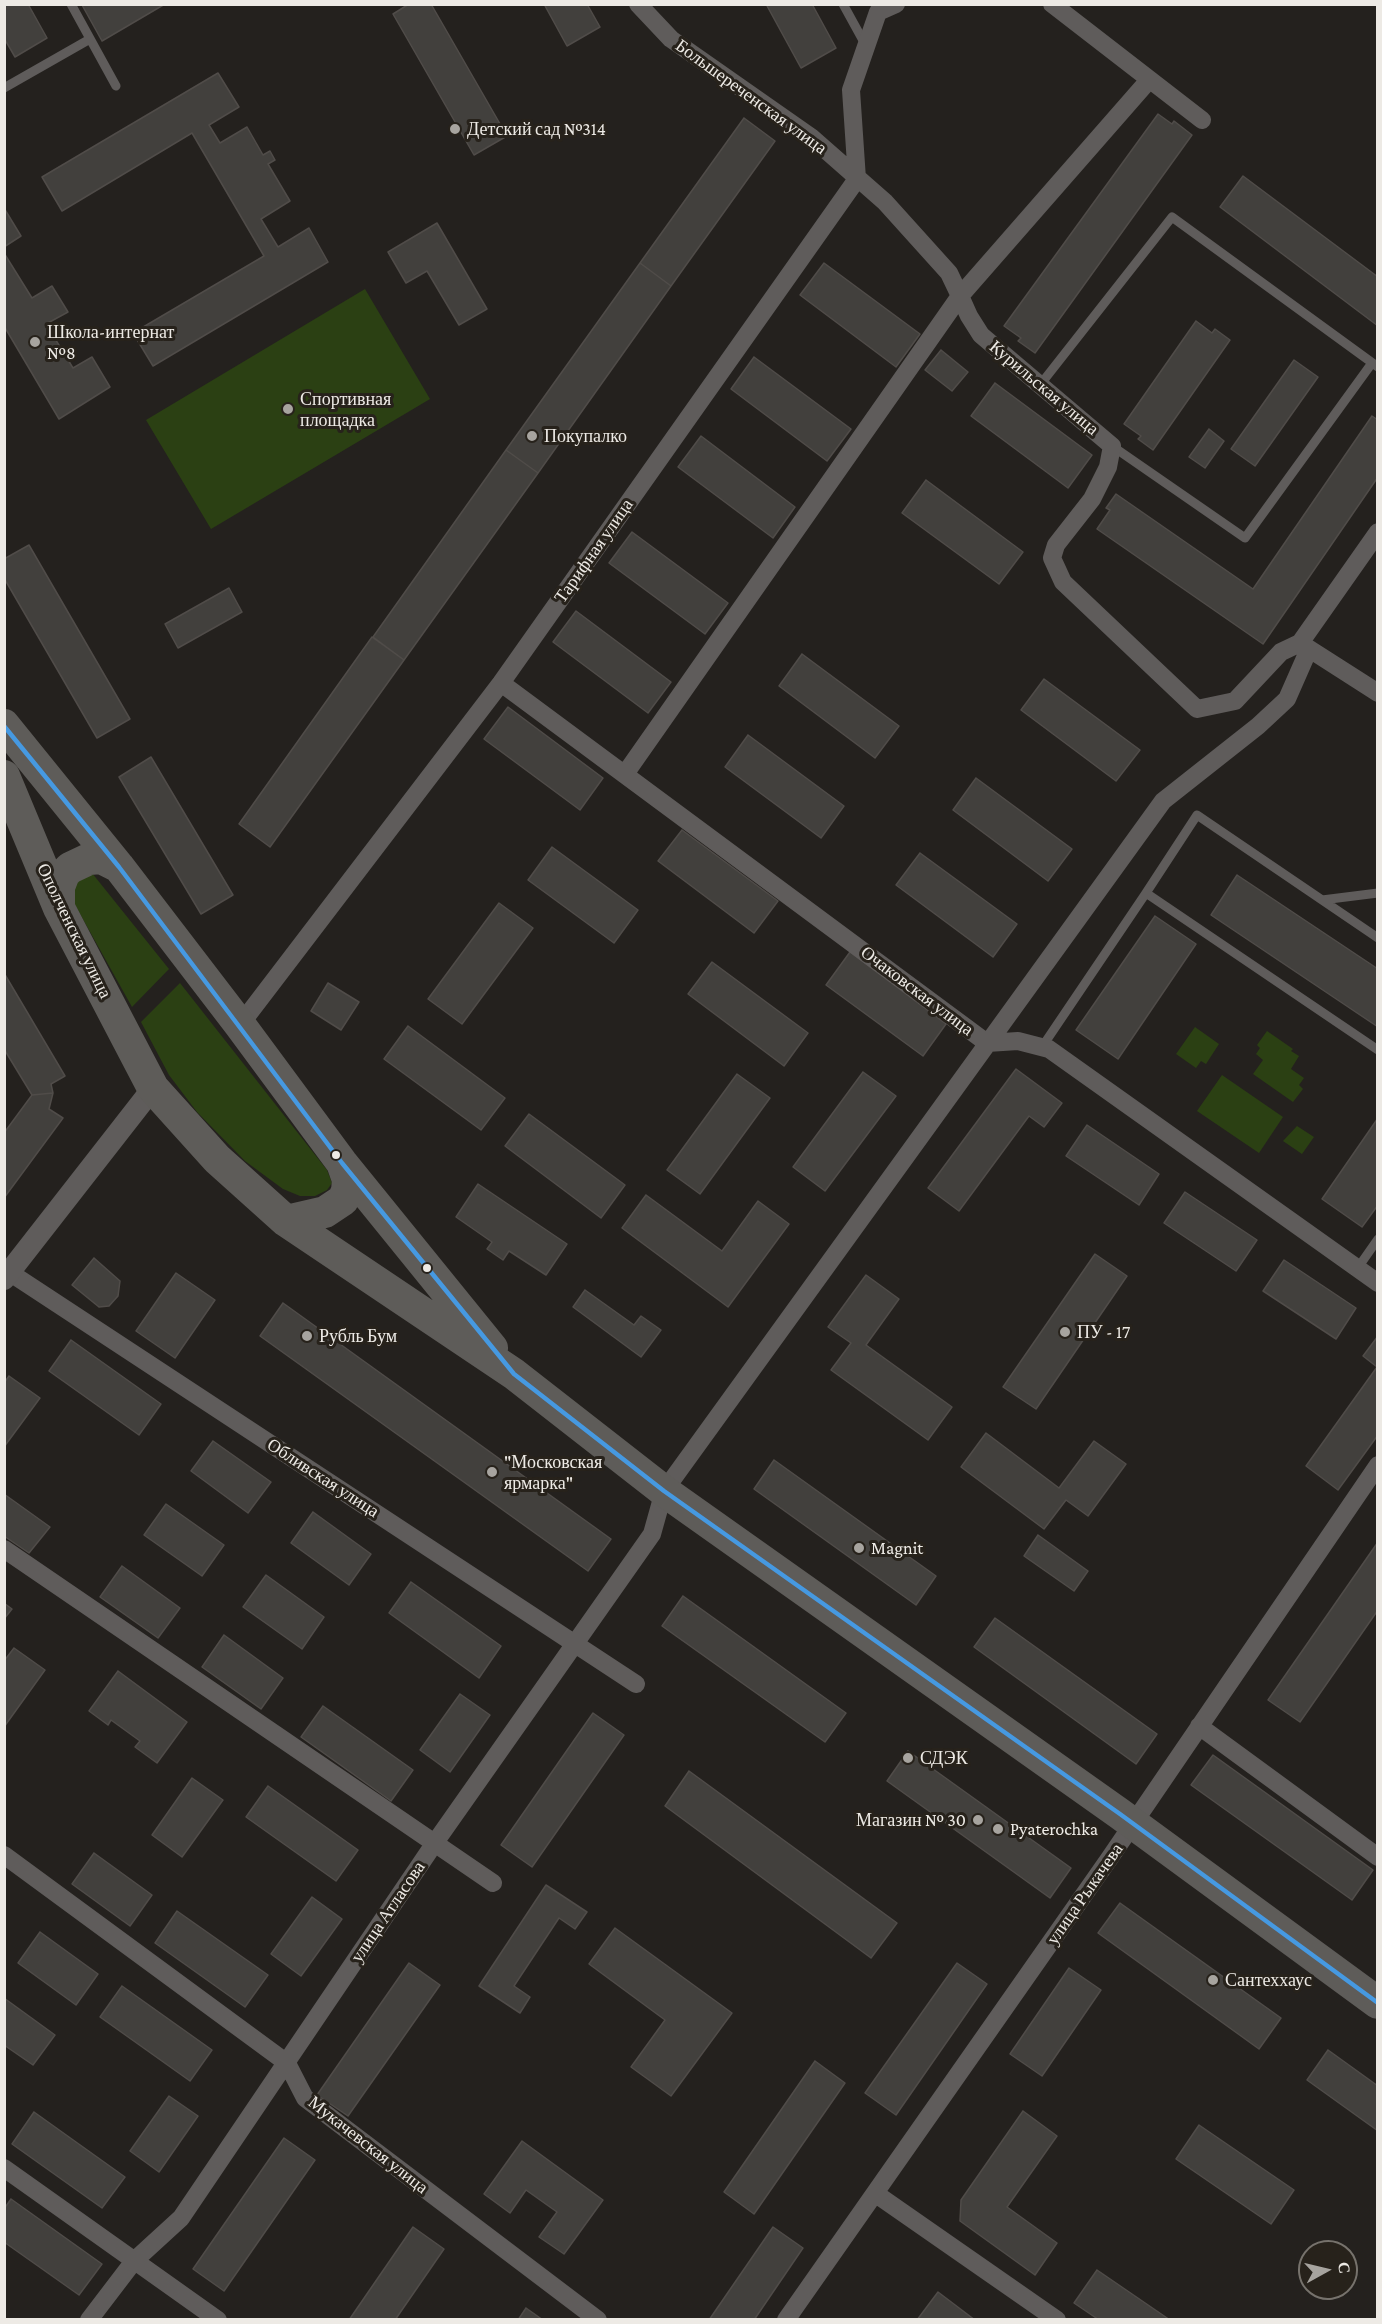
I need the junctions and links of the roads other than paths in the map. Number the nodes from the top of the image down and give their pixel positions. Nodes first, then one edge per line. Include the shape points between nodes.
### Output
1 (71, 4) edge
2 (638, 4) edge
3 (843, 4) edge
4 (896, 4) edge
5 (1052, 4) edge
6 (90, 39) junction
7 (866, 46) junction
8 (1149, 80) junction
9 (116, 86) dead end
10 (4, 88) edge
11 (1202, 120) dead end
12 (857, 179) junction
13 (960, 296) junction
14 (1375, 365) edge
15 (1040, 385) junction
16 (1112, 446) junction
17 (1377, 532) edge
18 (1300, 643) junction
19 (501, 683) junction
20 (1377, 693) edge
21 (4, 725) edge
22 (625, 774) junction
23 (4, 776) edge
24 (119, 867) junction
25 (1146, 893) junction
26 (1377, 893) edge
27 (1322, 900) junction
28 (59, 908) junction
29 (1377, 938) edge
30 (240, 1025) junction
31 (987, 1043) junction
32 (1042, 1047) junction
33 (1377, 1050) edge
34 (153, 1088) junction
35 (342, 1163) junction
36 (286, 1221) junction
37 (1377, 1239) edge
38 (1358, 1269) junction
39 (7, 1276) edge
40 (1377, 1283) edge
41 (514, 1374) junction
42 (1377, 1465) edge
43 (664, 1491) junction
44 (4, 1549) edge
45 (575, 1643) junction
46 (636, 1684) dead end
47 (1199, 1726) junction
48 (1133, 1824) junction
49 (434, 1844) junction
50 (4, 1855) edge
51 (1377, 1857) edge
52 (493, 1883) dead end
53 (1377, 2003) edge
54 (288, 2063) junction
55 (4, 2168) edge
56 (876, 2193) junction
57 (135, 2261) junction
58 (89, 2319) edge
59 (218, 2319) edge
60 (598, 2319) edge
61 (786, 2319) edge
62 (1057, 2319) edge

1 - 6 lane
2 - 12 street, Большереченская улица via 671,39 811,137
3 - 7 lane
4 - 7 street via 878,12
5 - 8 street
6 - 9 lane
6 - 10 lane
7 - 12 street via 851,90
8 - 11 street
8 - 13 street
12 - 13 street, Большереченская улица via 885,202 949,273
12 - 19 street, Тарифная улица
13 - 15 street, Курильская улица via 981,335
13 - 22 street
14 - 15 lane via 1172,217
14 - 16 lane via 1245,538
15 - 16 street, Курильская улица
16 - 18 street, Курильская улица via 1092,499 1056,544 1052,558 1063,582 1197,709 1235,701 1281,652
17 - 18 street
18 - 20 street
18 - 31 street via 1309,649 1287,699 1163,801
19 - 22 street, Очаковская улица
19 - 30 street, Тарифная улица
21 - 24 highway, Ополченская улица
22 - 31 street, Очаковская улица
23 - 28 highway, Ополченская улица via 17,819
24 - 28 highway via 101,858 88,859 70,868 59,886
24 - 30 highway, Ополченская улица
25 - 27 lane via 1197,814
25 - 32 lane
25 - 33 lane
26 - 27 lane
27 - 29 lane
28 - 34 highway, Ополченская улица
30 - 35 highway, Ополченская улица
31 - 32 street, Очаковская улица via 1018,1041
31 - 43 street
32 - 38 street, Очаковская улица
34 - 36 highway, Ополченская улица via 217,1159
34 - 39 street
35 - 36 highway via 348,1180 342,1200 325,1212
35 - 41 highway, Ополченская улица
36 - 41 highway, Ополченская улица
37 - 38 lane
38 - 40 street, Очаковская улица
39 - 45 street, Обливская улица
41 - 43 highway, Ополченская улица
42 - 47 street, улица Рыкачева
43 - 45 street, улица Атласова via 652,1534
43 - 48 highway, Ополченская улица
44 - 49 street
45 - 46 street, Обливская улица
45 - 49 street, улица Атласова
47 - 48 street, улица Рыкачева
47 - 51 street
48 - 53 highway, Ополченская улица
48 - 56 street, улица Рыкачева
49 - 52 street
49 - 54 street, улица Атласова
50 - 54 street, Мукачевская улица
54 - 57 street, улица Атласова via 181,2218
54 - 60 street, Мукачевская улица via 305,2098
55 - 57 street
56 - 61 street, улица Рыкачева
56 - 62 street
57 - 58 street, улица Атласова
57 - 59 street

